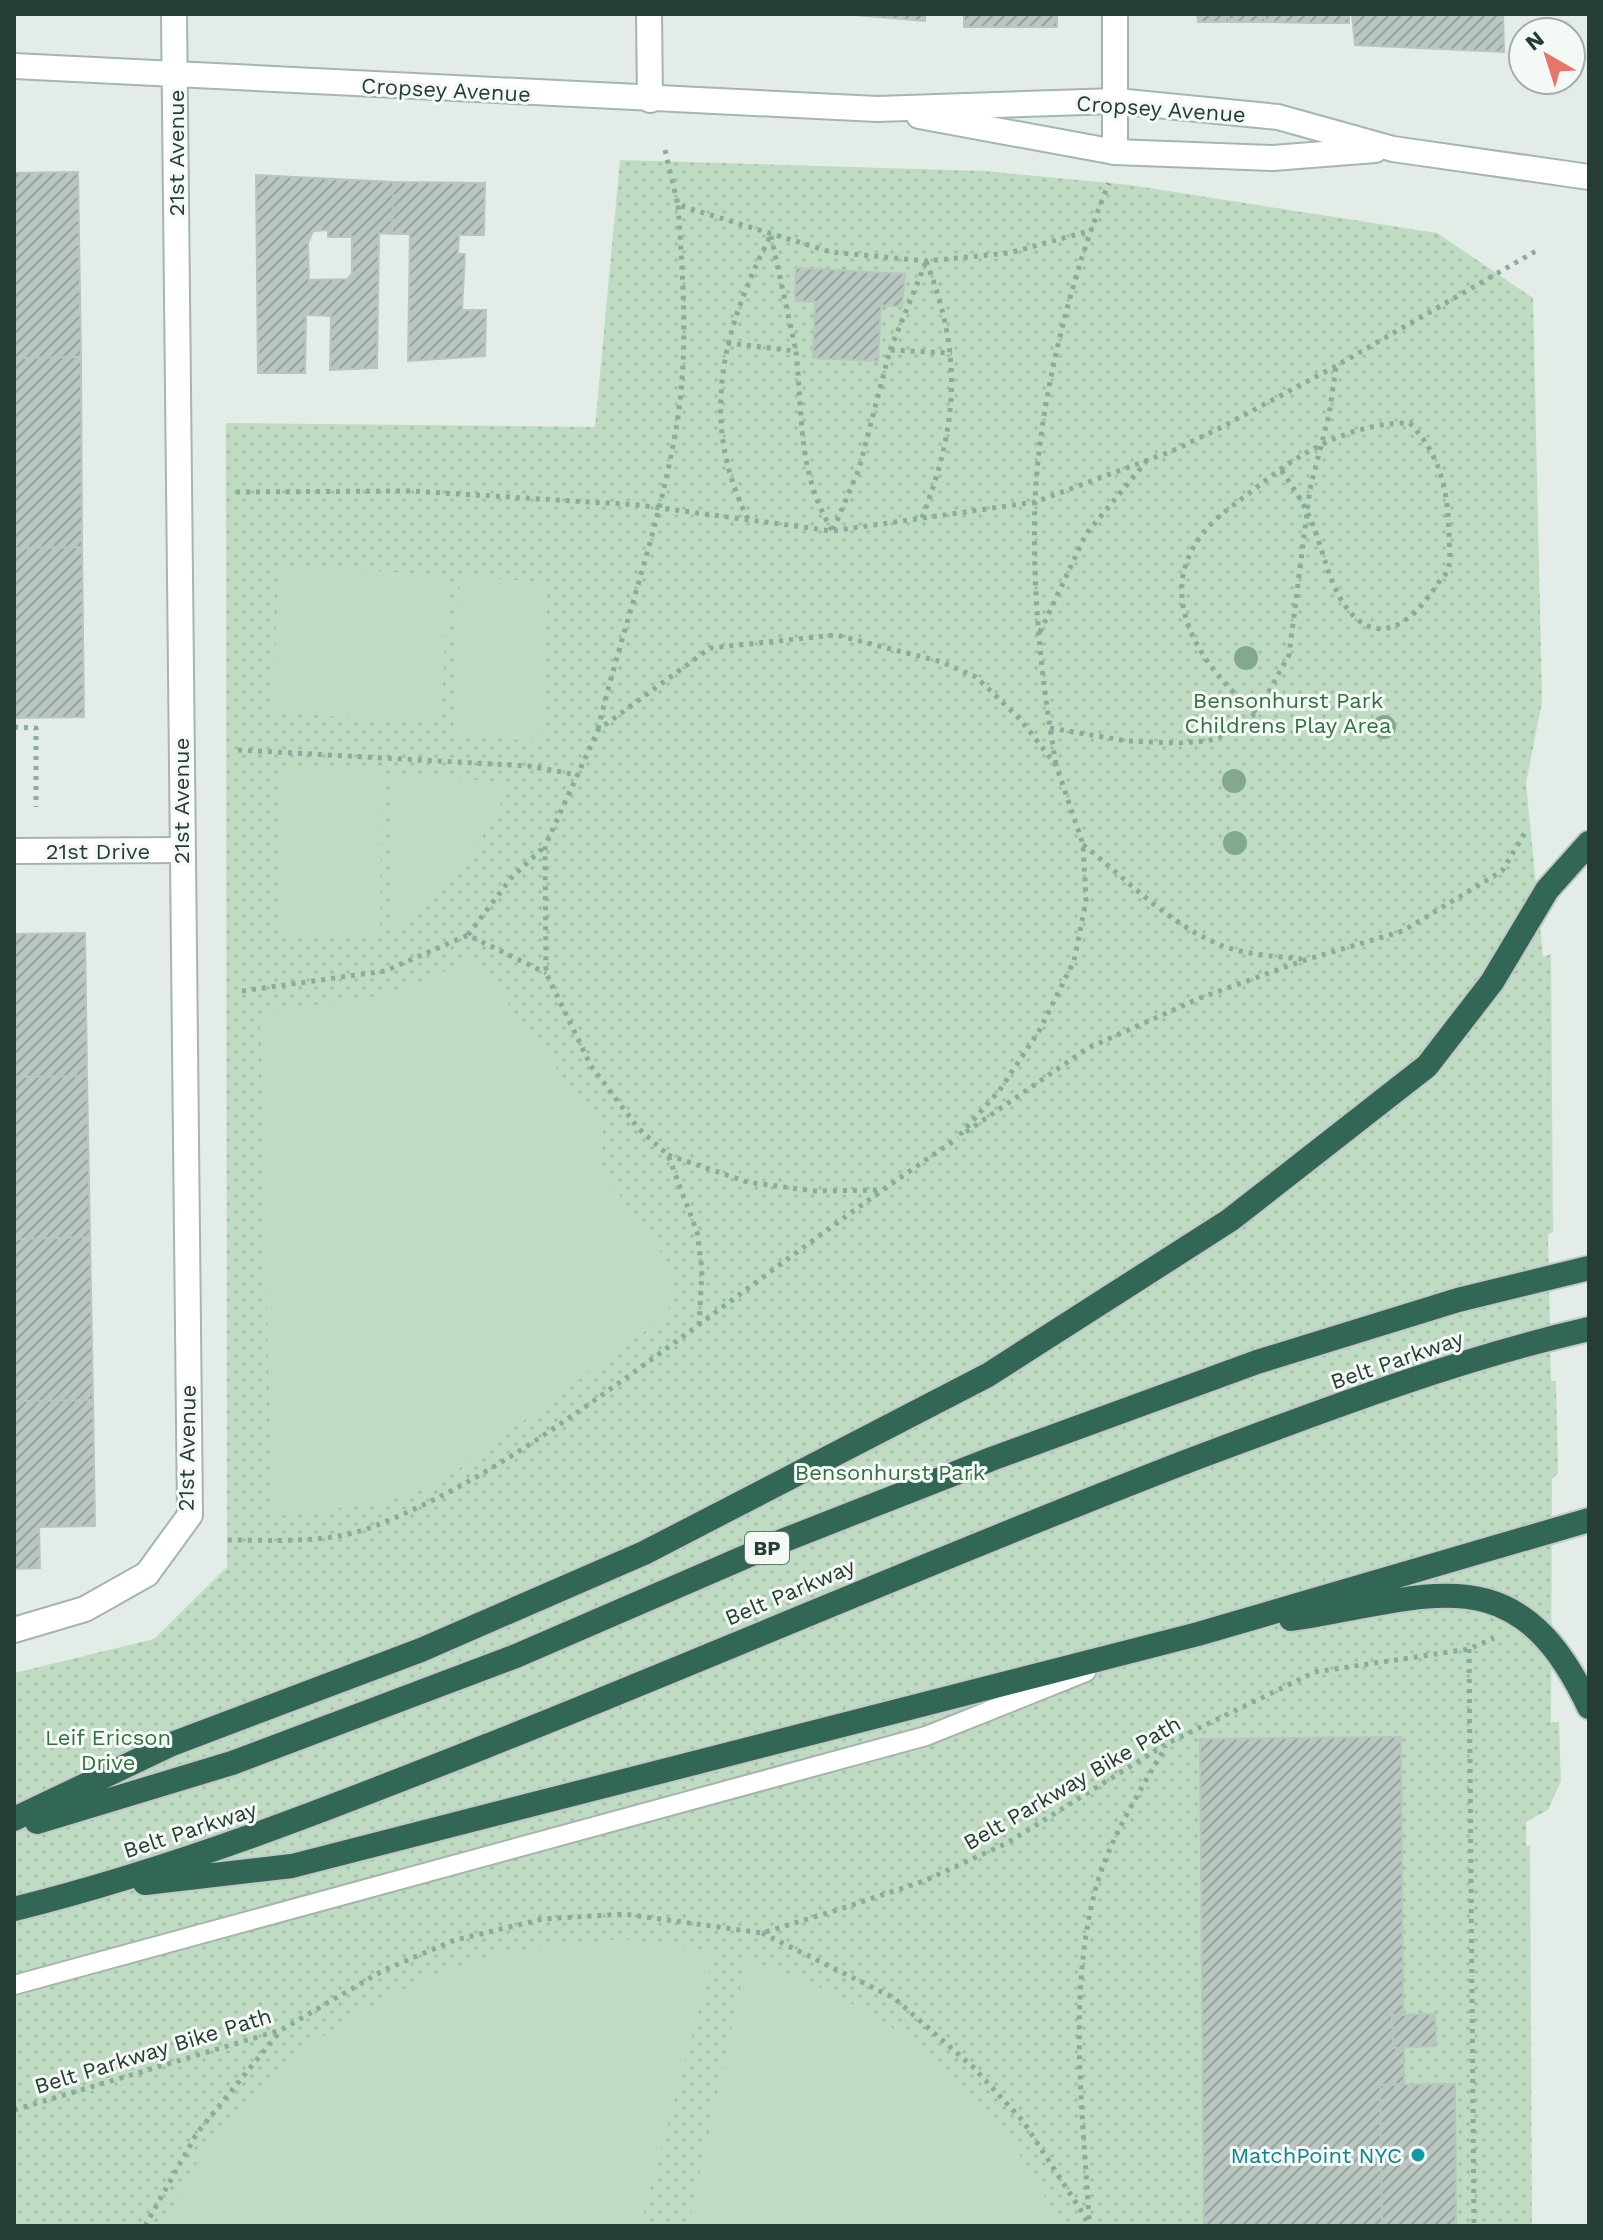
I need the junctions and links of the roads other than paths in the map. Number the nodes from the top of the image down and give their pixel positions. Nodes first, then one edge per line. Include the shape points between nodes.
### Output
1 (174, 14) edge
2 (649, 14) edge
3 (1115, 14) edge
4 (14, 66) edge
5 (176, 76) junction
6 (650, 100) junction
7 (1116, 101) junction
8 (877, 109) junction
9 (1393, 149) junction
10 (1115, 152) junction
11 (1589, 177) edge
12 (1589, 843) edge
13 (182, 850) junction
14 (14, 851) edge
15 (1589, 1268) edge
16 (1589, 1329) edge
17 (1589, 1520) edge
18 (14, 1630) edge
19 (1198, 1634) junction
20 (1156, 1644) junction
21 (1589, 1707) edge
22 (14, 1819) edge
23 (14, 1829) edge
24 (91, 1890) junction
25 (14, 1909) edge
26 (14, 1985) edge

1 - 5 street, 21st Avenue
2 - 6 street
3 - 7 street
4 - 5 street, Cropsey Avenue
5 - 6 street, Cropsey Avenue
5 - 13 street, 21st Avenue
6 - 8 street, Cropsey Avenue
7 - 8 street, Cropsey Avenue
7 - 9 street, Cropsey Avenue via 1278,117
7 - 10 street
8 - 10 street, Cropsey Avenue
9 - 10 street, Cropsey Avenue via 1273,158
9 - 11 street, Cropsey Avenue
12 - 22 highway via 1547,890 1492,982 1427,1066 1230,1220 988,1375 644,1553 421,1650 172,1744
13 - 14 street, 21st Drive
13 - 18 street, 21st Avenue via 190,1515 147,1574 85,1609
15 - 23 highway, Belt Parkway / BP via 1257,1362 796,1535 516,1656 232,1763
16 - 24 highway, Belt Parkway via 1532,1342 1261,1434 1012,1529 285,1826
17 - 19 highway
19 - 20 highway
19 - 21 highway via 1459,1593 1489,1599 1520,1614 1571,1668
20 - 24 highway via 292,1866
20 - 26 lane via 926,1736
24 - 25 highway, Belt Parkway

